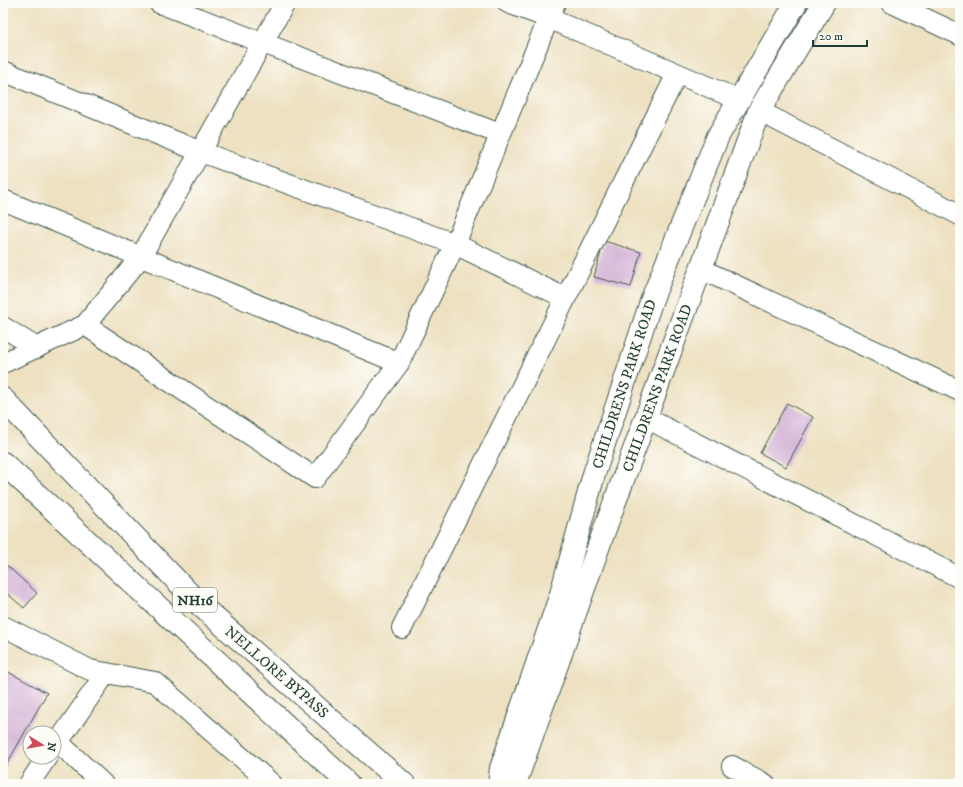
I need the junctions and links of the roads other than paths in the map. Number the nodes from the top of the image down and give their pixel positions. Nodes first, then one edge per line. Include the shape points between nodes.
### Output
1 (159, 3) edge
2 (285, 3) edge
3 (508, 3) edge
4 (796, 3) edge
5 (824, 3) edge
6 (892, 3) edge
7 (552, 11) edge
8 (960, 35) edge
9 (263, 42) junction
10 (3, 71) edge
11 (677, 74) junction
12 (739, 100) junction
13 (759, 111) junction
14 (500, 134) junction
15 (200, 152) junction
16 (3, 200) edge
17 (960, 215) edge
18 (455, 244) junction
19 (140, 258) junction
20 (701, 269) junction
21 (565, 298) junction
22 (85, 325) junction
23 (3, 327) edge
24 (37, 348) junction
25 (399, 363) junction
26 (3, 364) edge
27 (960, 390) edge
28 (3, 399) edge
29 (646, 418) junction
30 (3, 463) edge
31 (960, 578) edge
32 (3, 626) edge
33 (402, 628) dead end
34 (106, 673) junction
35 (62, 736) edge
36 (62, 755) edge
37 (42, 765) edge
38 (732, 766) dead end
39 (29, 784) edge
40 (102, 784) edge
41 (272, 784) edge
42 (349, 784) edge
43 (404, 784) edge
44 (499, 784) edge
45 (515, 784) edge
46 (765, 784) edge

1 - 9 street
2 - 9 street
3 - 7 street
4 - 12 main road, CHILDRENS PARK ROAD
5 - 13 main road, CHILDRENS PARK ROAD
6 - 8 street
7 - 11 street
7 - 14 street
9 - 14 street
9 - 15 street
10 - 15 street
11 - 12 street
11 - 21 street
12 - 44 main road, CHILDRENS PARK ROAD via 718,136 652,299 594,474 561,594 502,768
13 - 17 street
13 - 20 main road, CHILDRENS PARK ROAD
14 - 18 street
15 - 18 street
15 - 19 street
16 - 19 street
18 - 21 street
18 - 25 street
19 - 22 street
19 - 25 street
20 - 27 street
20 - 29 main road, CHILDRENS PARK ROAD
21 - 33 street
22 - 24 street
22 - 25 street via 315,478
23 - 24 street
24 - 26 street
28 - 43 main road, NELLORE BYPASS / NH16 via 200,605
29 - 31 street
29 - 45 main road, CHILDRENS PARK ROAD
30 - 42 main road, NH16
32 - 34 street via 90,670
34 - 35 street
34 - 41 street via 155,682
36 - 40 street
37 - 39 street
38 - 46 street

